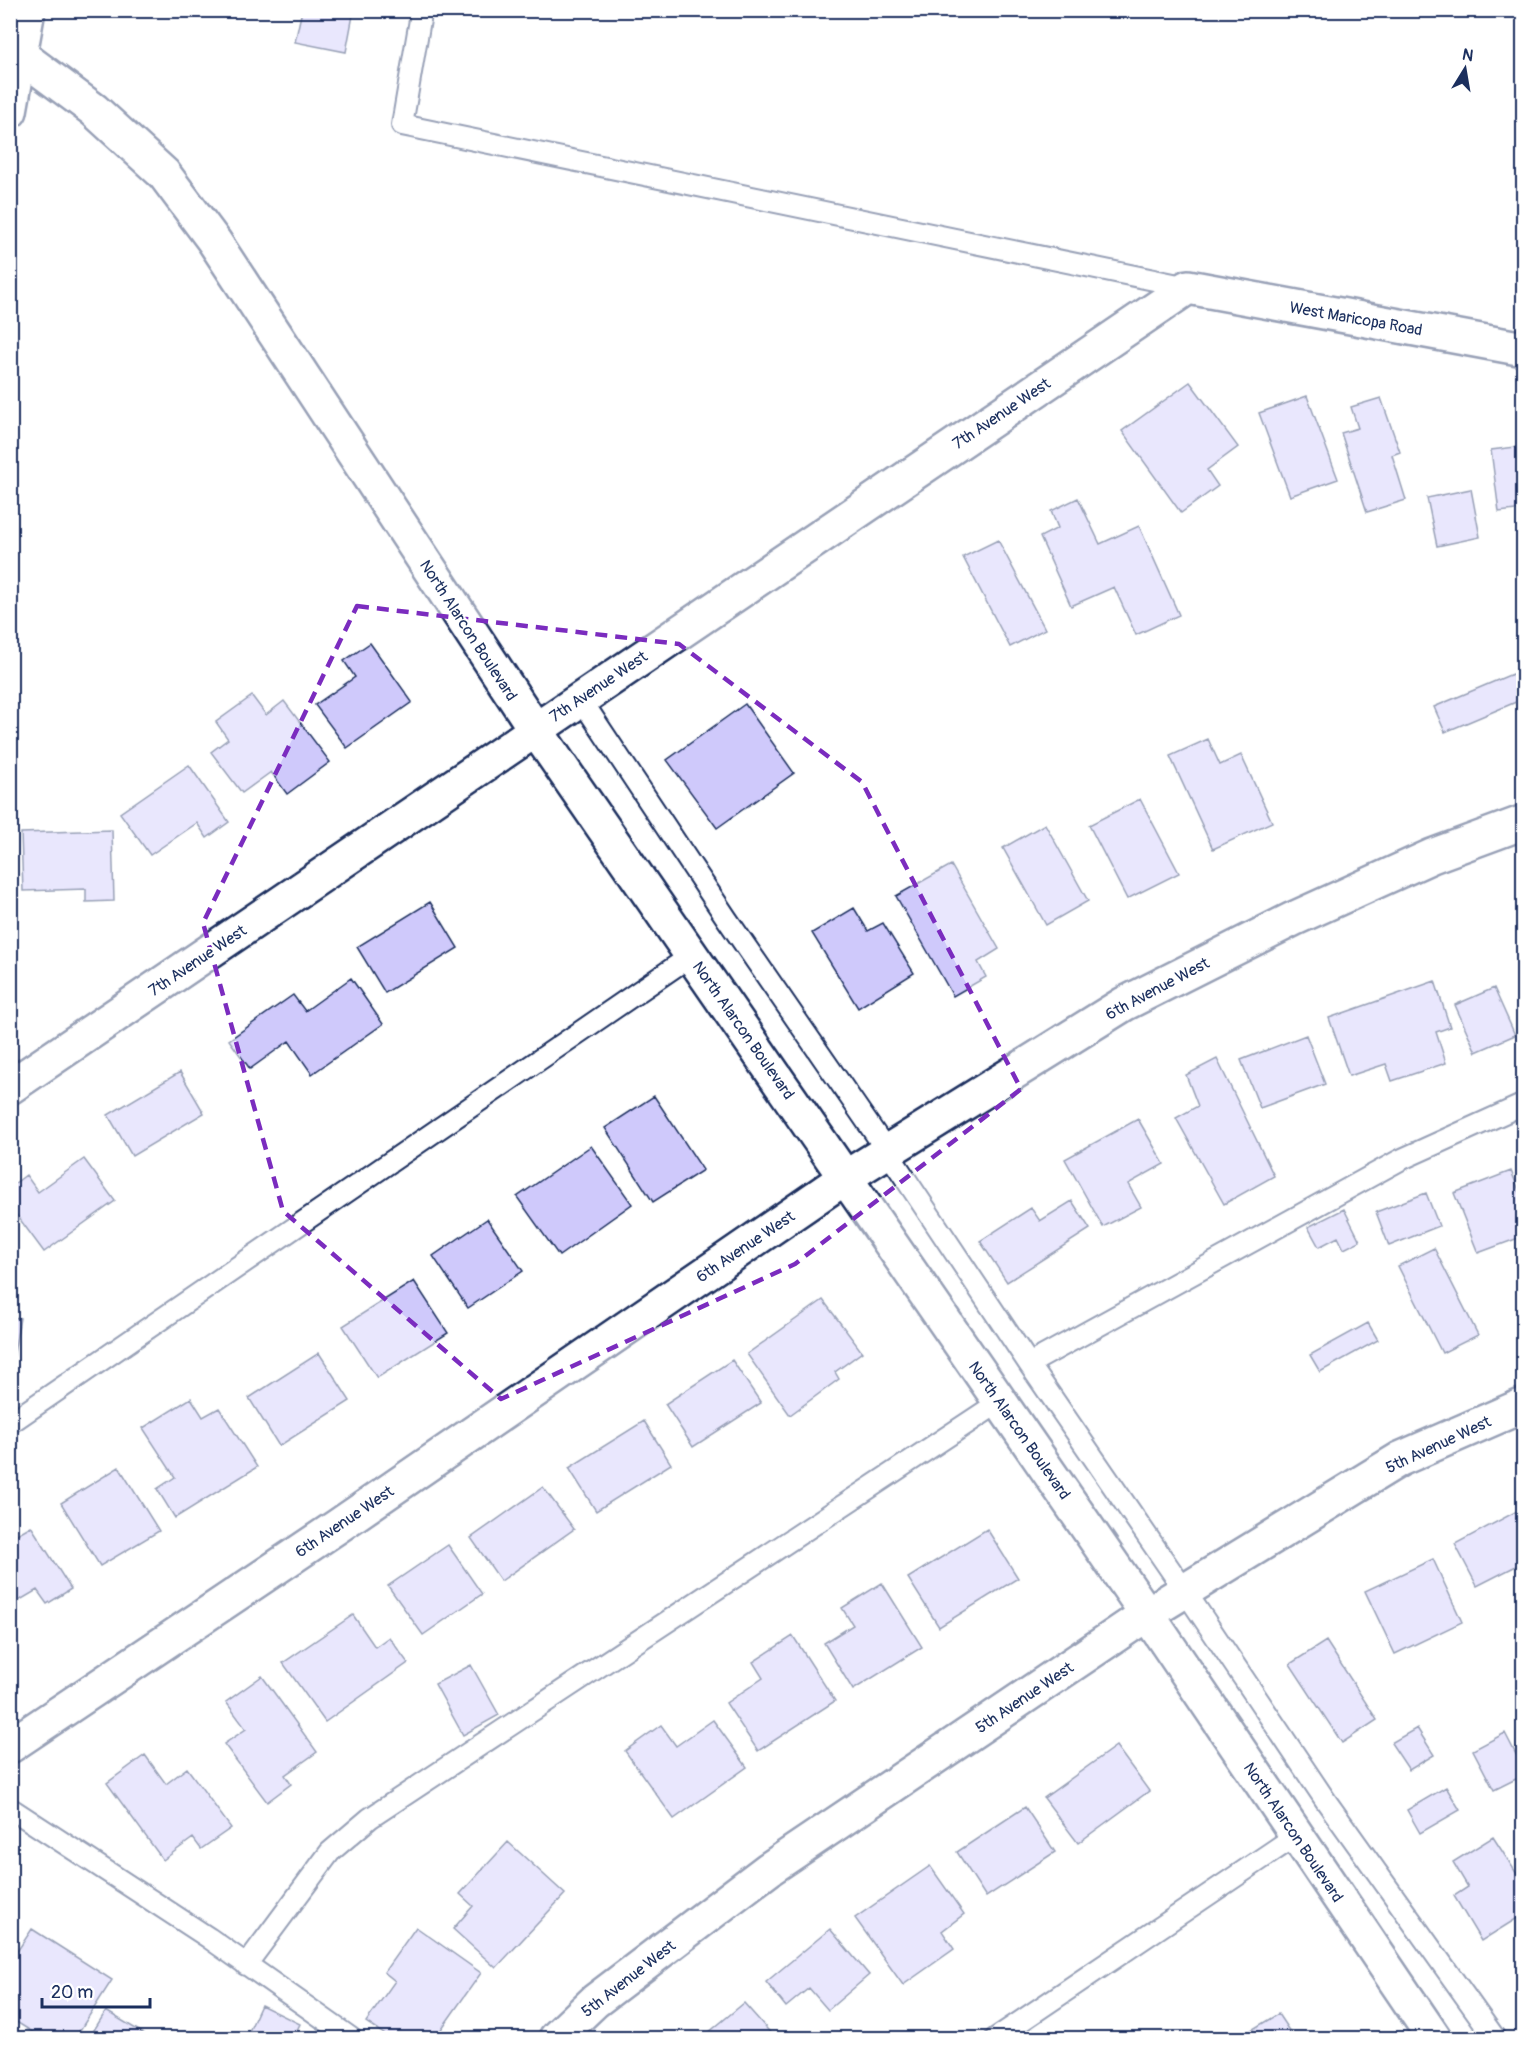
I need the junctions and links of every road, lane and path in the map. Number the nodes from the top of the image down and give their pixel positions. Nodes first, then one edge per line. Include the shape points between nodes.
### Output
1 (28, 10) edge
2 (420, 14) dead end
3 (20, 55) junction
4 (10, 111) edge
5 (1188, 287) junction
6 (1524, 349) edge
7 (580, 698) junction
8 (535, 729) junction
9 (1524, 822) edge
10 (692, 955) junction
11 (10, 1087) edge
12 (1524, 1104) edge
13 (887, 1150) junction
14 (846, 1177) junction
15 (1029, 1364) junction
16 (1000, 1401) junction
17 (1524, 1405) edge
18 (10, 1423) edge
19 (1185, 1590) junction
20 (1147, 1614) junction
21 (10, 1746) edge
22 (10, 1808) edge
23 (1297, 1835) junction
24 (246, 1965) junction
25 (351, 2038) edge
26 (556, 2038) edge
27 (996, 2038) edge
28 (1434, 2038) edge
29 (1495, 2038) edge

1 - 3 street
2 - 5 lane via 402,125
3 - 4 street
3 - 8 street, North Alarcon Boulevard via 94,110 164,174 214,242
5 - 6 street, West Maricopa Road
5 - 7 street, 7th Avenue West
7 - 8 street, 7th Avenue West
7 - 13 lane
8 - 10 street, North Alarcon Boulevard
8 - 11 street, 7th Avenue West
9 - 13 street, 6th Avenue West via 1432,856 1293,919 1124,1004
10 - 14 street, North Alarcon Boulevard
10 - 18 lane
12 - 15 lane via 1400,1160
13 - 14 street, 6th Avenue West
13 - 15 lane
14 - 16 street, North Alarcon Boulevard
14 - 21 street, 6th Avenue West
15 - 19 lane
16 - 20 street, North Alarcon Boulevard
16 - 24 lane via 370,1818 330,1852
17 - 19 street, 5th Avenue West via 1400,1459
19 - 20 street, 5th Avenue West
19 - 29 lane via 1326,1801
20 - 23 street, North Alarcon Boulevard
20 - 26 street, 5th Avenue West via 769,1869 595,2001
22 - 24 lane
23 - 27 lane
23 - 28 street, North Alarcon Boulevard
24 - 25 lane

